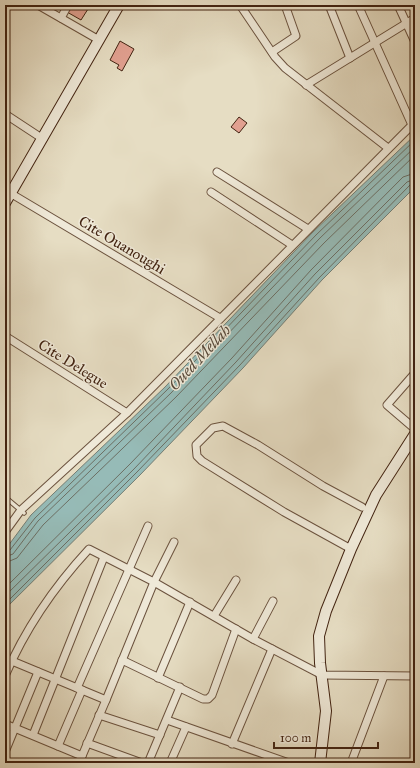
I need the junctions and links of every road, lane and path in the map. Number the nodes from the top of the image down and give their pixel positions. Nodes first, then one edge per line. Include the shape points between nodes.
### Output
1 (38, 5) edge
2 (68, 5) edge
3 (119, 5) edge
4 (240, 5) edge
5 (285, 5) edge
6 (329, 5) edge
7 (358, 5) edge
8 (398, 5) edge
9 (61, 18) junction
10 (415, 18) edge
11 (406, 23) junction
12 (99, 40) junction
13 (415, 42) edge
14 (374, 43) junction
15 (272, 52) junction
16 (350, 58) junction
17 (306, 85) junction
18 (5, 114) edge
19 (414, 123) edge
20 (43, 139) junction
21 (388, 148) junction
22 (217, 172) dead end
23 (8, 192) edge
24 (211, 192) dead end
25 (5, 203) edge
26 (308, 229) junction
27 (292, 245) junction
28 (220, 318) junction
29 (5, 336) edge
30 (415, 373) edge
31 (126, 413) junction
32 (415, 429) edge
33 (415, 434) edge
34 (5, 497) edge
35 (362, 507) dead end
36 (23, 511) junction
37 (148, 526) dead end
38 (5, 532) edge
39 (174, 542) dead end
40 (351, 549) junction
41 (104, 557) junction
42 (129, 569) junction
43 (236, 580) dead end
44 (154, 582) junction
45 (273, 601) dead end
46 (190, 602) junction
47 (214, 616) junction
48 (236, 629) junction
49 (253, 639) junction
50 (272, 649) junction
51 (122, 660) junction
52 (12, 661) junction
53 (38, 672) junction
54 (322, 675) junction
55 (5, 676) edge
56 (384, 676) junction
57 (415, 676) edge
58 (158, 678) junction
59 (56, 679) junction
60 (180, 688) junction
61 (79, 689) junction
62 (106, 700) junction
63 (100, 715) junction
64 (167, 720) junction
65 (5, 724) edge
66 (186, 727) junction
67 (16, 728) junction
68 (33, 735) junction
69 (160, 735) junction
70 (88, 743) junction
71 (232, 744) junction
72 (58, 746) junction
73 (5, 752) edge
74 (82, 756) junction
75 (79, 763) edge
76 (142, 763) edge
77 (148, 763) edge
78 (170, 763) edge
79 (289, 763) edge
80 (320, 763) edge
81 (351, 763) edge

1 - 9 street
2 - 9 street
3 - 12 street
4 - 15 street
5 - 15 street via 296,36
6 - 16 street
7 - 14 street
8 - 11 street
9 - 12 street
10 - 11 street
11 - 13 street
11 - 14 street
12 - 20 street
14 - 16 street
14 - 19 street
15 - 17 street via 285,68
16 - 17 street
17 - 21 street
18 - 20 street
19 - 21 street
20 - 23 street
21 - 26 street
22 - 26 street
23 - 25 street
23 - 28 street, Cite Ouanoughi
24 - 27 street
26 - 27 street
27 - 28 street
28 - 31 street
29 - 31 street, Cite Delegue
30 - 32 street via 387,405
31 - 36 street
33 - 40 street via 376,495
34 - 36 lane
35 - 40 street via 223,426 213,428 196,445 197,456 202,461 284,512
36 - 38 street
37 - 42 street
39 - 44 street
40 - 54 street via 326,611 319,636
41 - 42 street
41 - 52 street via 88,549 53,590
41 - 59 street
42 - 44 street
42 - 61 street
43 - 47 street
44 - 46 street
44 - 51 street
45 - 49 street
46 - 47 street
46 - 58 street
47 - 48 street
48 - 49 street
48 - 60 street via 212,696 203,699
49 - 50 street
50 - 54 street
50 - 71 street
51 - 58 street
51 - 62 street
52 - 53 street
52 - 55 street
53 - 59 street
53 - 67 street
54 - 56 street
54 - 80 street via 326,711
56 - 57 street
56 - 81 street
58 - 60 street
59 - 61 street
59 - 68 street
60 - 64 street
61 - 62 street
61 - 72 street
62 - 63 street
63 - 69 street
63 - 70 street
64 - 66 street
64 - 69 street
65 - 67 street
66 - 71 street
66 - 78 street
67 - 68 street
67 - 73 street
68 - 72 street
69 - 77 street
70 - 74 street
70 - 76 street
71 - 79 street
72 - 74 street
74 - 75 street

